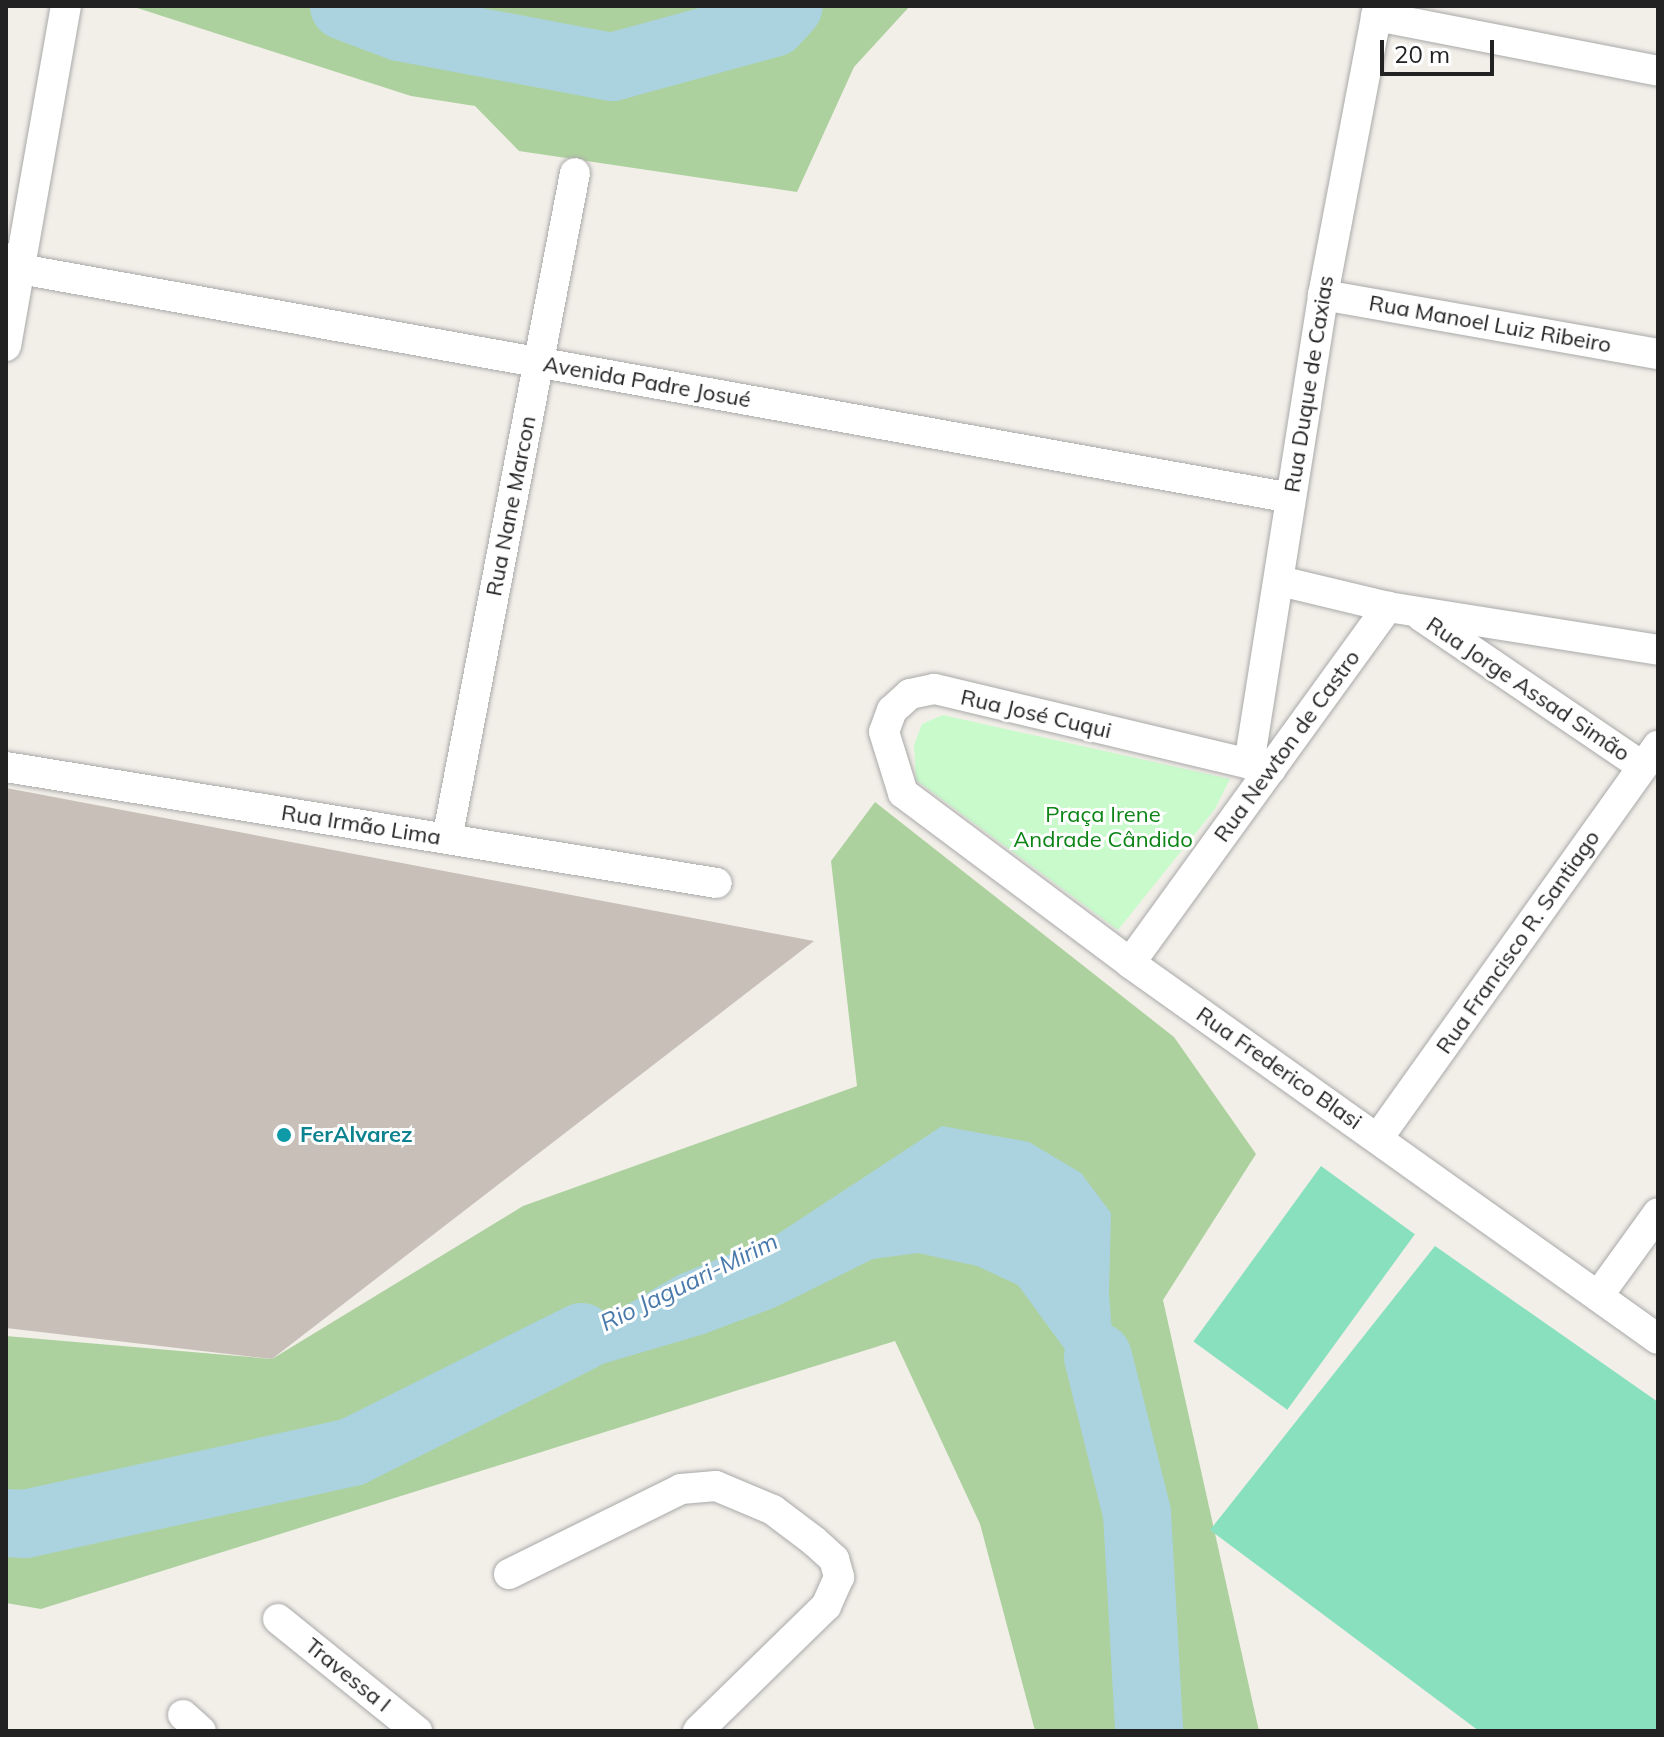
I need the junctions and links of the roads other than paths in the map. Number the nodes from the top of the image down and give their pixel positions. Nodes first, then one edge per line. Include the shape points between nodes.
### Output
1 (66, 6) edge
2 (1377, 11) edge
3 (1658, 71) edge
4 (575, 173) dead end
5 (13, 264) edge
6 (1323, 295) junction
7 (6, 346) edge
8 (1658, 354) edge
9 (539, 362) junction
10 (1291, 498) junction
11 (1280, 581) junction
12 (1400, 609) junction
13 (1658, 650) edge
14 (1650, 757) edge
15 (6, 767) edge
16 (1260, 767) junction
17 (903, 793) joint
18 (447, 839) junction
19 (717, 883) dead end
20 (1130, 963) junction
21 (1378, 1138) junction
22 (1658, 1213) edge
23 (1598, 1296) junction
24 (1658, 1339) edge
25 (509, 1574) dead end
26 (278, 1619) dead end
27 (417, 1731) edge
28 (698, 1731) edge

1 - 5 street
2 - 3 street
2 - 6 street, Rua Duque de Caxias
4 - 9 street, Rua Nane Marcon
5 - 7 street
5 - 9 street, Avenida Padre Josué
6 - 8 street, Rua Manoel Luiz Ribeiro
6 - 10 street, Rua Duque de Caxias
9 - 10 street, Avenida Padre Josué
9 - 18 street, Rua Nane Marcon
10 - 11 street, Rua Duque de Caxias
11 - 12 street, Rua Jorge Assad Simão
11 - 16 street, Rua Duque de Caxias
12 - 13 street, Rua Jorge Assad Simão
12 - 14 street, Rua Jorge Assad Simão
12 - 16 street, Rua Newton de Castro
14 - 21 street, Rua Francisco R. Santiago
15 - 18 street, Rua Irmão Lima
16 - 17 street, Rua José Cuqui via 934,689 910,694 892,710 884,732
16 - 20 street, Rua Newton de Castro
17 - 20 street, Rua Frederico Blasi
18 - 19 street, Rua Irmão Lima
20 - 21 street, Rua Frederico Blasi
21 - 23 street, Rua Frederico Blasi
22 - 23 street
23 - 24 street, Rua Frederico Blasi
25 - 28 street via 681,1489 716,1486 773,1510 834,1559 839,1577 826,1606
26 - 27 street, Travessa I

